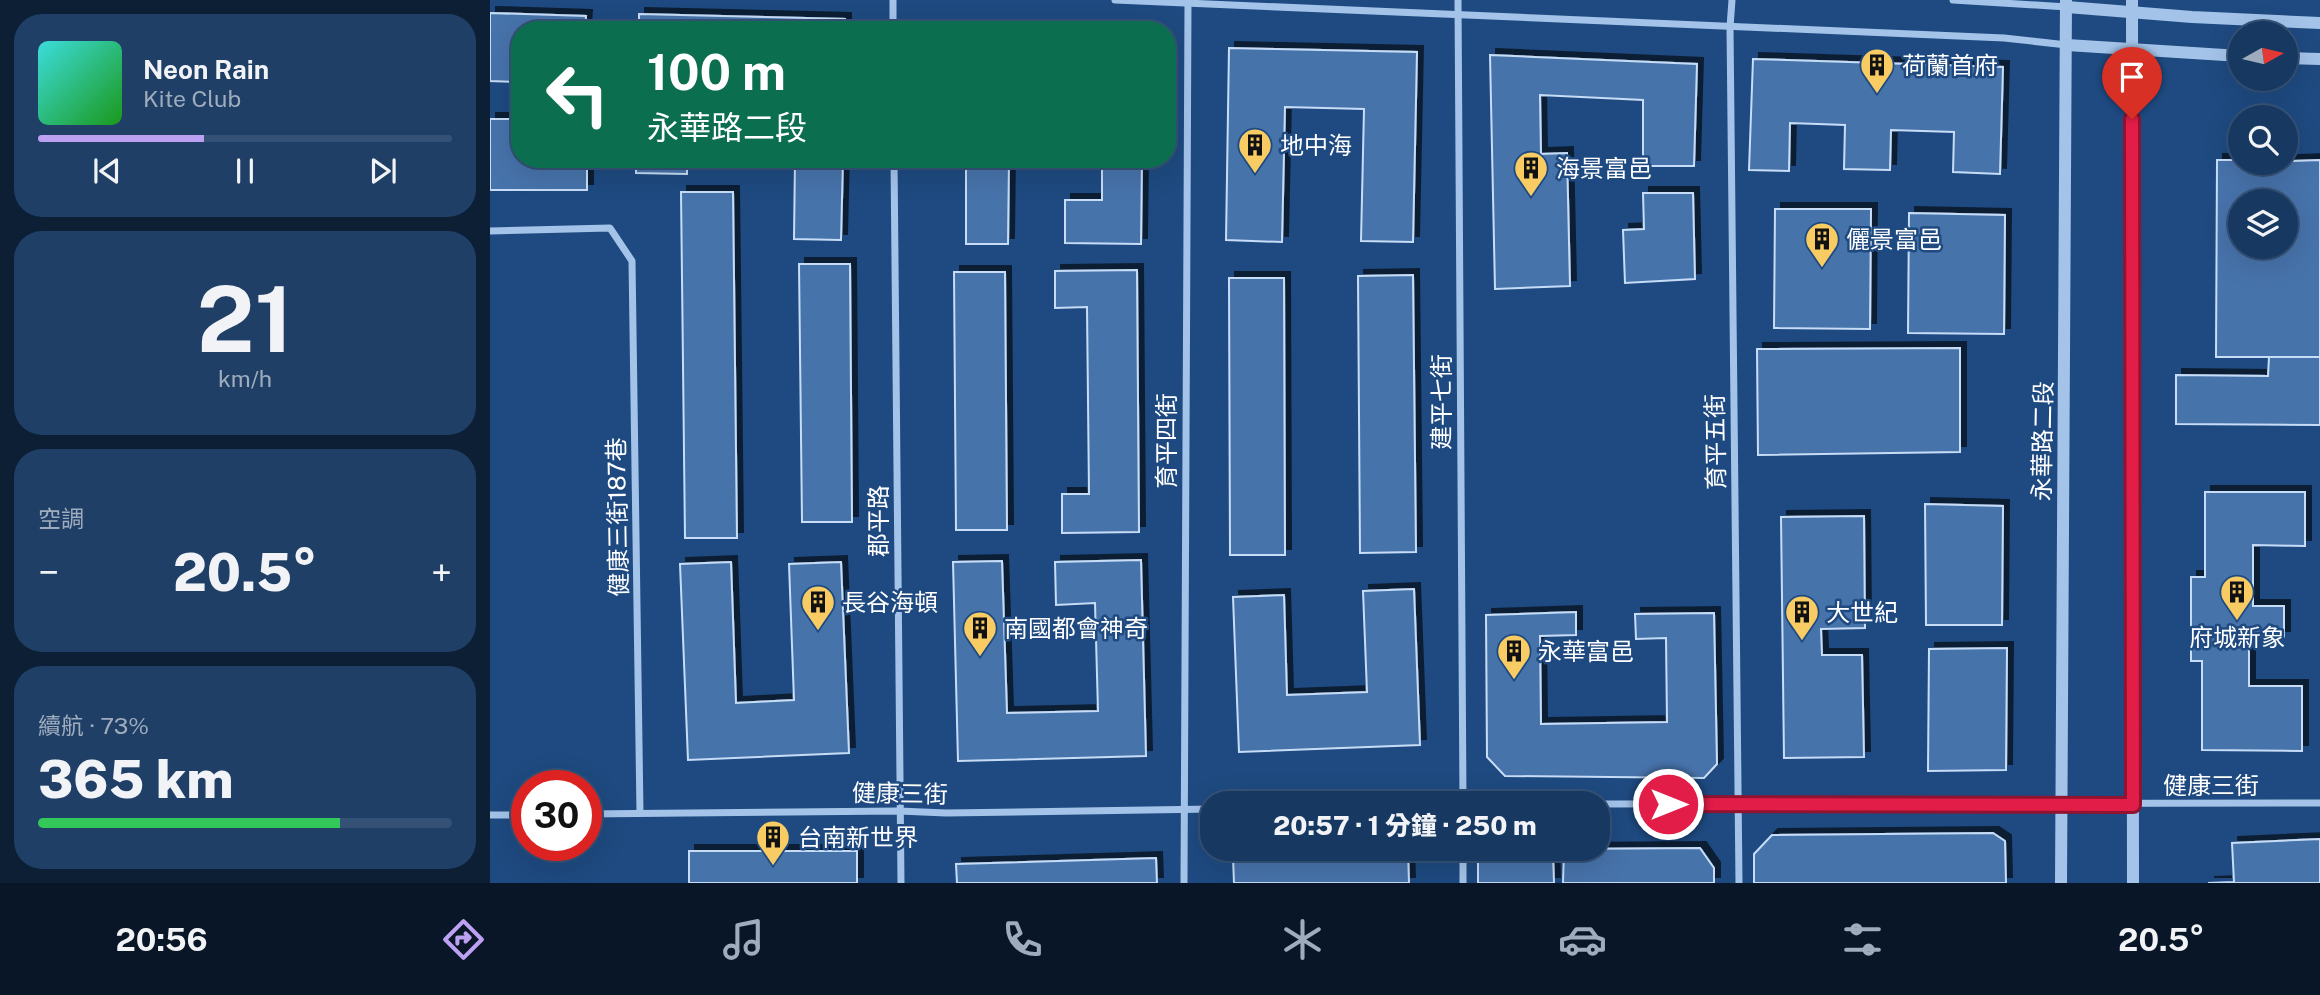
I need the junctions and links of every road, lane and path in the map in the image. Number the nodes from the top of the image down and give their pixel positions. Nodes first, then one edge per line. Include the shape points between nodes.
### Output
1 (892, 0) edge
2 (1115, 0) edge
3 (1458, 0) edge
4 (1732, 0) edge
5 (1953, 0) edge
6 (1188, 2) edge
7 (2066, 3) edge
8 (2132, 6) edge
9 (1458, 15) junction
10 (893, 21) edge
11 (2320, 23) edge
12 (1730, 27) junction
13 (2067, 44) junction
14 (2132, 49) junction
15 (2228, 55) edge
16 (2298, 58) edge
17 (2320, 59) edge
18 (894, 168) edge
19 (490, 232) edge
20 (1462, 791) edge
21 (2320, 803) edge
22 (1610, 804) edge
23 (1738, 804) junction
24 (2060, 805) junction
25 (2133, 805) junction
26 (1200, 808) edge
27 (1183, 809) junction
28 (900, 811) junction
29 (640, 813) junction
30 (602, 814) edge
31 (511, 815) edge
32 (490, 816) edge
33 (1463, 861) edge
34 (901, 883) edge
35 (1184, 883) edge
36 (1463, 883) edge
37 (1739, 883) edge
38 (2061, 883) edge
39 (2133, 883) edge

1 - 10 street
2 - 6 street
3 - 9 street, 建平七街
4 - 12 street, 育平五街
5 - 7 street
6 - 9 street
6 - 27 street, 育平四街
7 - 8 street
7 - 13 street, 永華路二段
8 - 11 street via 2192,17
8 - 14 street
9 - 12 street
9 - 20 street, 建平七街
12 - 13 street
12 - 23 street, 育平五街
13 - 14 street
13 - 24 street, 永華路二段
14 - 15 street
14 - 25 street
16 - 17 street
18 - 28 street, 郡平路
19 - 29 street, 健康三街187巷 via 610,228 632,261
21 - 25 street, 健康三街
22 - 23 street, 健康三街
23 - 24 street, 健康三街
23 - 37 street, 育平五街
24 - 25 street, 健康三街
24 - 38 street, 永華路二段
25 - 39 street
26 - 27 street, 健康三街
27 - 28 street, 健康三街
27 - 35 street, 育平四街
28 - 29 street, 健康三街
28 - 34 street, 郡平路
29 - 30 street, 健康三街
31 - 32 street
33 - 36 street

